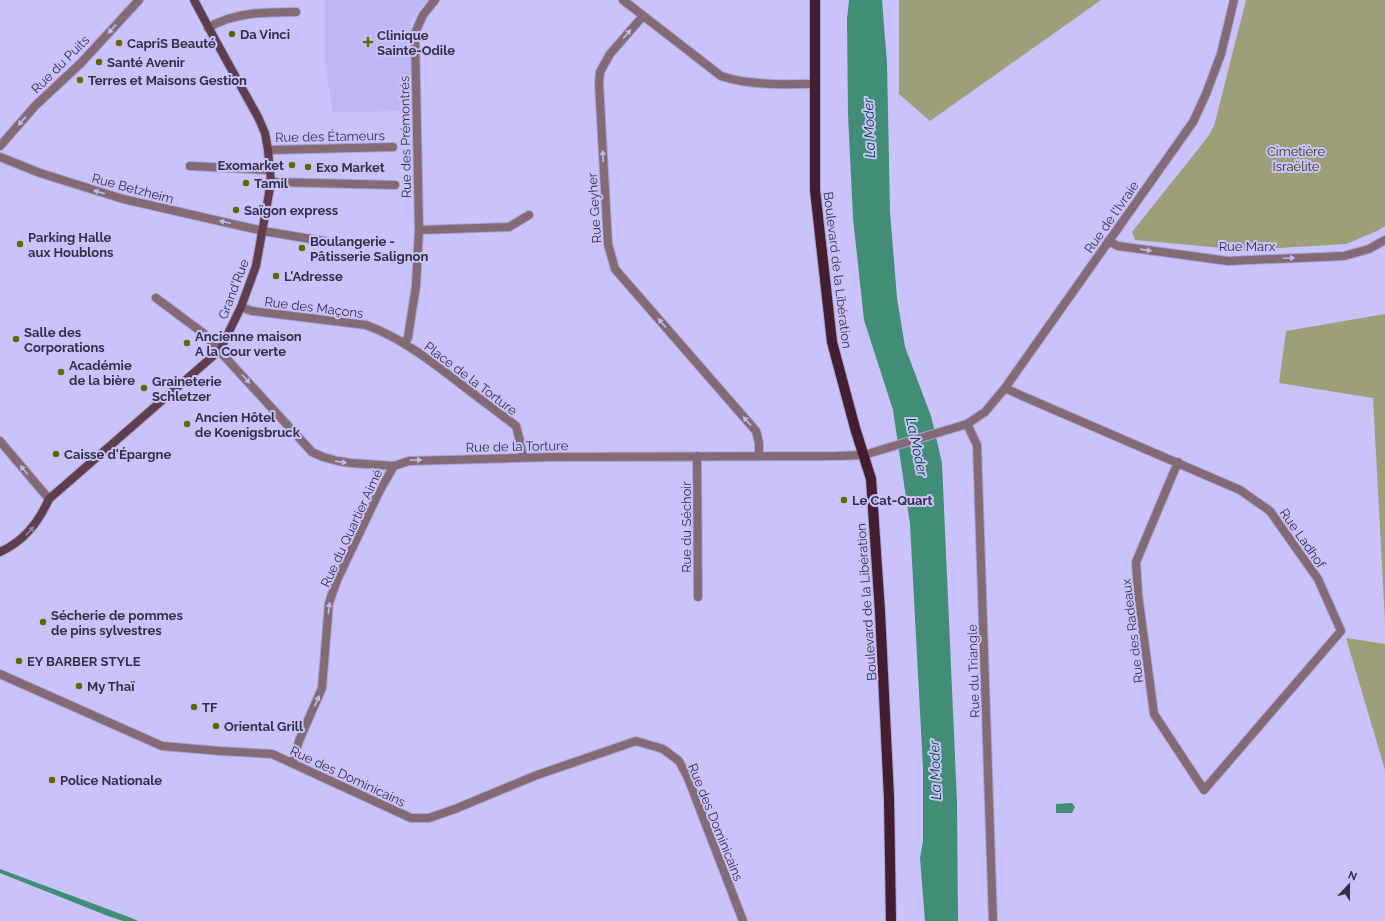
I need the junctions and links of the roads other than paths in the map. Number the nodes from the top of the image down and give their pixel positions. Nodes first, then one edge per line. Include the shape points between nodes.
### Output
1 (139, 0) edge
2 (194, 0) edge
3 (435, 0) edge
4 (623, 0) edge
5 (815, 0) edge
6 (1234, 0) edge
7 (296, 12) dead end
8 (643, 16) junction
9 (208, 28) junction
10 (814, 84) junction
11 (0, 146) edge
12 (393, 147) dead end
13 (268, 150) junction
14 (0, 157) edge
15 (190, 166) dead end
16 (270, 170) junction
17 (271, 182) junction
18 (395, 185) dead end
19 (529, 215) dead end
20 (419, 230) junction
21 (263, 231) junction
22 (1385, 240) edge
23 (1108, 241) junction
24 (354, 243) dead end
25 (156, 298) dead end
26 (241, 307) junction
27 (405, 344) junction
28 (220, 350) junction
29 (1005, 388) junction
30 (966, 424) junction
31 (0, 441) edge
32 (892, 447) joint
33 (864, 455) junction
34 (697, 456) junction
35 (759, 456) junction
36 (522, 458) junction
37 (1178, 462) junction
38 (394, 466) junction
39 (49, 500) junction
40 (0, 552) edge
41 (698, 597) dead end
42 (0, 674) edge
43 (292, 763) junction
44 (1204, 790) joint
45 (743, 921) edge
46 (890, 921) edge
47 (993, 921) edge

1 -> 11 street, Rue du Puits via 81,63 35,106
2 - 9 street, Grand'Rue
3 - 20 street, Rue des Prémontrés via 423,15 416,33
4 - 8 street
5 - 10 main road, Boulevard de la Libération
6 - 23 street, Rue de l'Ivraie via 1221,54 1193,122
7 - 9 street via 239,16 220,20
8 - 10 street via 721,76 748,83
35 -> 8 street, Rue Geyher via 756,431 615,269 608,244 600,72 610,54
9 - 13 street, Grand'Rue via 258,117 265,133
10 - 33 main road, Boulevard de la Libération via 815,190 832,342
12 - 13 street, Rue des Étameurs
13 - 16 street, Grand'Rue
21 -> 14 street, Rue Betzheim via 123,199 40,173
15 - 16 street
16 - 17 street, Grand'Rue
17 - 18 street
17 - 21 street, Grand'Rue
19 - 20 street via 509,227
20 - 27 street, Rue des Prémontrés via 416,286
21 - 24 street, Rue Betzheim via 329,242
21 - 26 street, Grand'Rue via 256,266
23 -> 22 street, Rue Marx via 1118,246 1228,261 1344,256 1369,249
23 - 29 street, Rue de l'Ivraie
25 - 28 street, Rue de la Torture via 203,333
26 - 27 street, Rue des Maçons via 252,311 366,325 383,331
26 - 28 street, Grand'Rue
27 - 36 street, Place de la Torture via 516,426
28 -> 38 street, Rue de la Torture via 312,452 338,462
28 - 39 street, Grand'Rue
29 - 30 street, Rue de l'Ivraie via 985,412
29 - 37 street, Rue Ladhof
30 - 32 street, Rue de l'Ivraie
30 - 47 street, Rue du Triangle via 977,445
39 -> 31 street
32 - 33 street, Rue de la Torture
33 - 35 street, Rue de la Torture
33 - 46 main road, Boulevard de la Libération via 871,479 880,612 890,798
34 - 35 street, Rue de la Torture
34 - 36 street, Rue de la Torture
34 - 41 street, Rue du Séchoir
38 -> 36 street, Rue de la Torture via 409,461
37 - 44 street, Rue des Radeaux via 1136,562 1138,594 1154,714
37 - 44 street, Rue Ladhof via 1240,490 1270,512 1318,579 1341,631
43 -> 38 street, Rue du Quartier Aimé via 322,688 329,603 337,580
40 -> 39 street, Grand'Rue via 14,545 30,531
42 - 43 street, Rue des Dominicains via 162,746 272,754
43 - 45 street, Rue des Dominicains via 401,814 411,818 429,818 537,774 636,741 657,747 679,761 688,778

